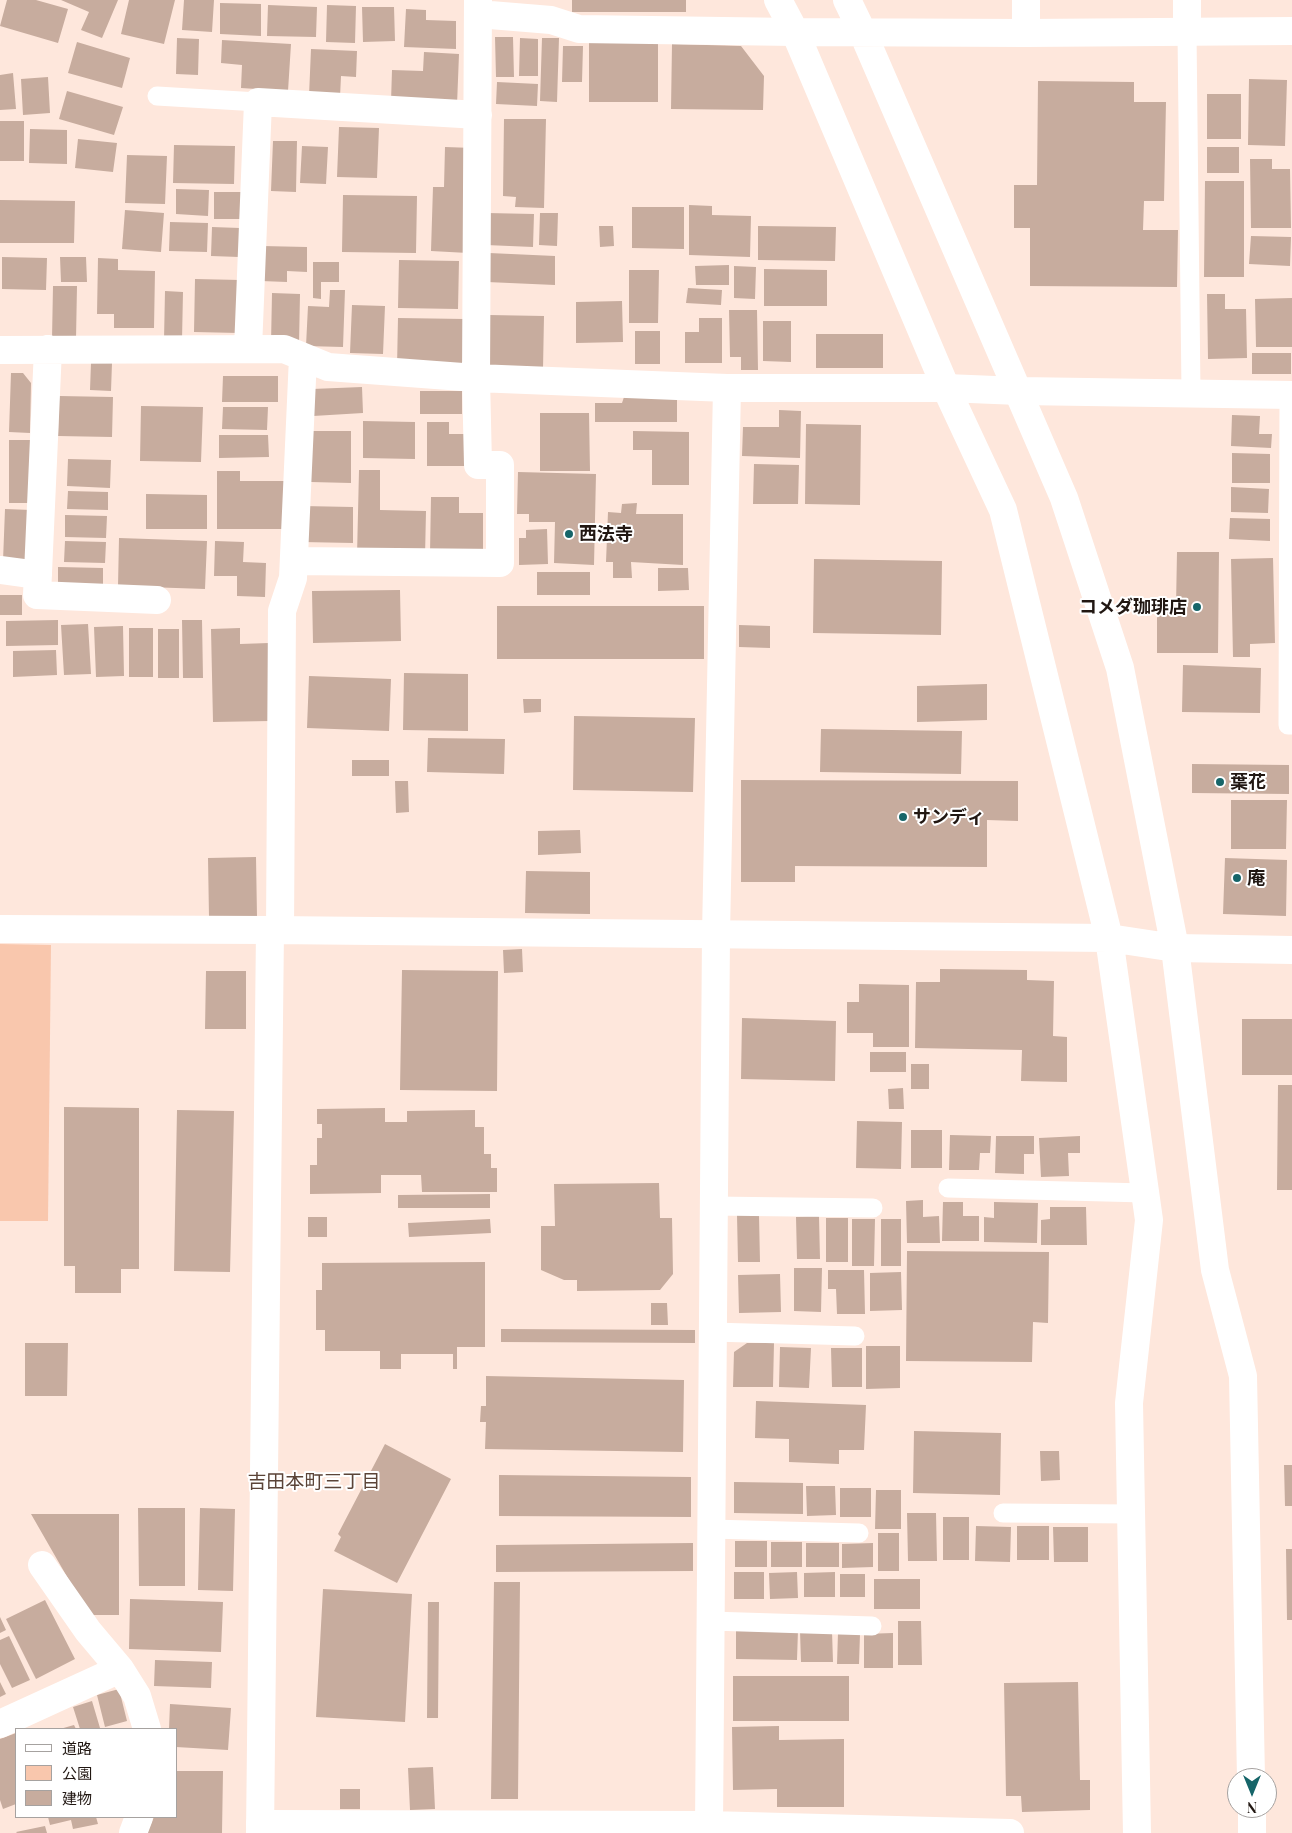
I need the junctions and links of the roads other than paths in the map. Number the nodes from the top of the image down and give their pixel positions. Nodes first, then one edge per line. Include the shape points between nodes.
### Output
1 (778, 0) edge
2 (847, 0) edge
3 (1026, 0) edge
4 (1187, 0) edge
5 (478, 7) edge
6 (862, 31) junction
7 (1292, 31) edge
8 (795, 32) junction
9 (1187, 32) junction
10 (1026, 33) junction
11 (157, 96) dead end
12 (258, 102) junction
13 (478, 115) junction
14 (48, 349) junction
15 (248, 349) junction
16 (0, 350) edge
17 (303, 357) junction
18 (476, 378) junction
19 (727, 388) junction
20 (946, 388) junction
21 (1019, 391) junction
22 (1191, 393) junction
23 (1290, 395) edge
24 (1291, 536) edge
25 (294, 561) junction
26 (0, 570) edge
27 (38, 575) junction
28 (157, 600) dead end
29 (1292, 725) edge
30 (0, 929) edge
31 (275, 930) junction
32 (716, 934) junction
33 (1110, 938) junction
34 (1175, 948) junction
35 (1292, 950) edge
36 (948, 1188) dead end
37 (1145, 1193) junction
38 (713, 1206) junction
39 (873, 1208) dead end
40 (712, 1332) junction
41 (855, 1336) dead end
42 (1003, 1513) dead end
43 (1131, 1514) junction
44 (711, 1530) junction
45 (859, 1533) dead end
46 (42, 1565) dead end
47 (710, 1621) junction
48 (872, 1626) dead end
49 (120, 1669) junction
50 (0, 1724) edge
51 (147, 1728) edge
52 (1251, 1768) edge
53 (139, 1818) edge
54 (1252, 1818) edge
55 (709, 1826) junction
56 (260, 1829) edge
57 (133, 1833) edge
58 (1010, 1833) edge
59 (1137, 1833) edge
60 (1252, 1833) edge

1 - 8 street
2 - 6 street
3 - 10 street
4 - 9 street
5 - 8 street via 551,20 579,29
5 - 13 street
6 - 8 street
6 - 10 street
6 - 21 street
7 - 9 street
8 - 20 street
9 - 10 street
9 - 22 lane
11 - 12 lane
12 - 13 street
12 - 15 street
13 - 18 street
14 - 15 street
14 - 16 street
14 - 27 street
15 - 17 street via 284,349
17 - 18 street via 328,367
17 - 25 street
18 - 19 street
18 - 25 street via 478,465 500,465 500,563
19 - 20 street
19 - 32 street
20 - 21 street
20 - 33 street via 1003,510
21 - 22 street
21 - 34 street via 1064,498 1120,668
22 - 23 street
23 - 24 lane
24 - 29 lane via 1288,725
25 - 31 street via 293,578 282,611
26 - 27 street
27 - 28 street via 37,595
30 - 31 street
31 - 32 street
31 - 56 street
32 - 33 street
32 - 38 street
33 - 34 street
33 - 37 street
34 - 35 street
34 - 52 street via 1215,1270 1242,1376
36 - 37 lane
37 - 43 street via 1149,1220 1129,1403
38 - 39 lane
38 - 40 street
40 - 41 lane
40 - 44 street
42 - 43 lane
43 - 59 street
44 - 45 lane
44 - 47 street
46 - 49 street via 88,1632
47 - 48 lane
47 - 55 street
49 - 50 street
49 - 51 street via 137,1696
53 - 57 street
54 - 60 street
55 - 56 street
55 - 58 street

